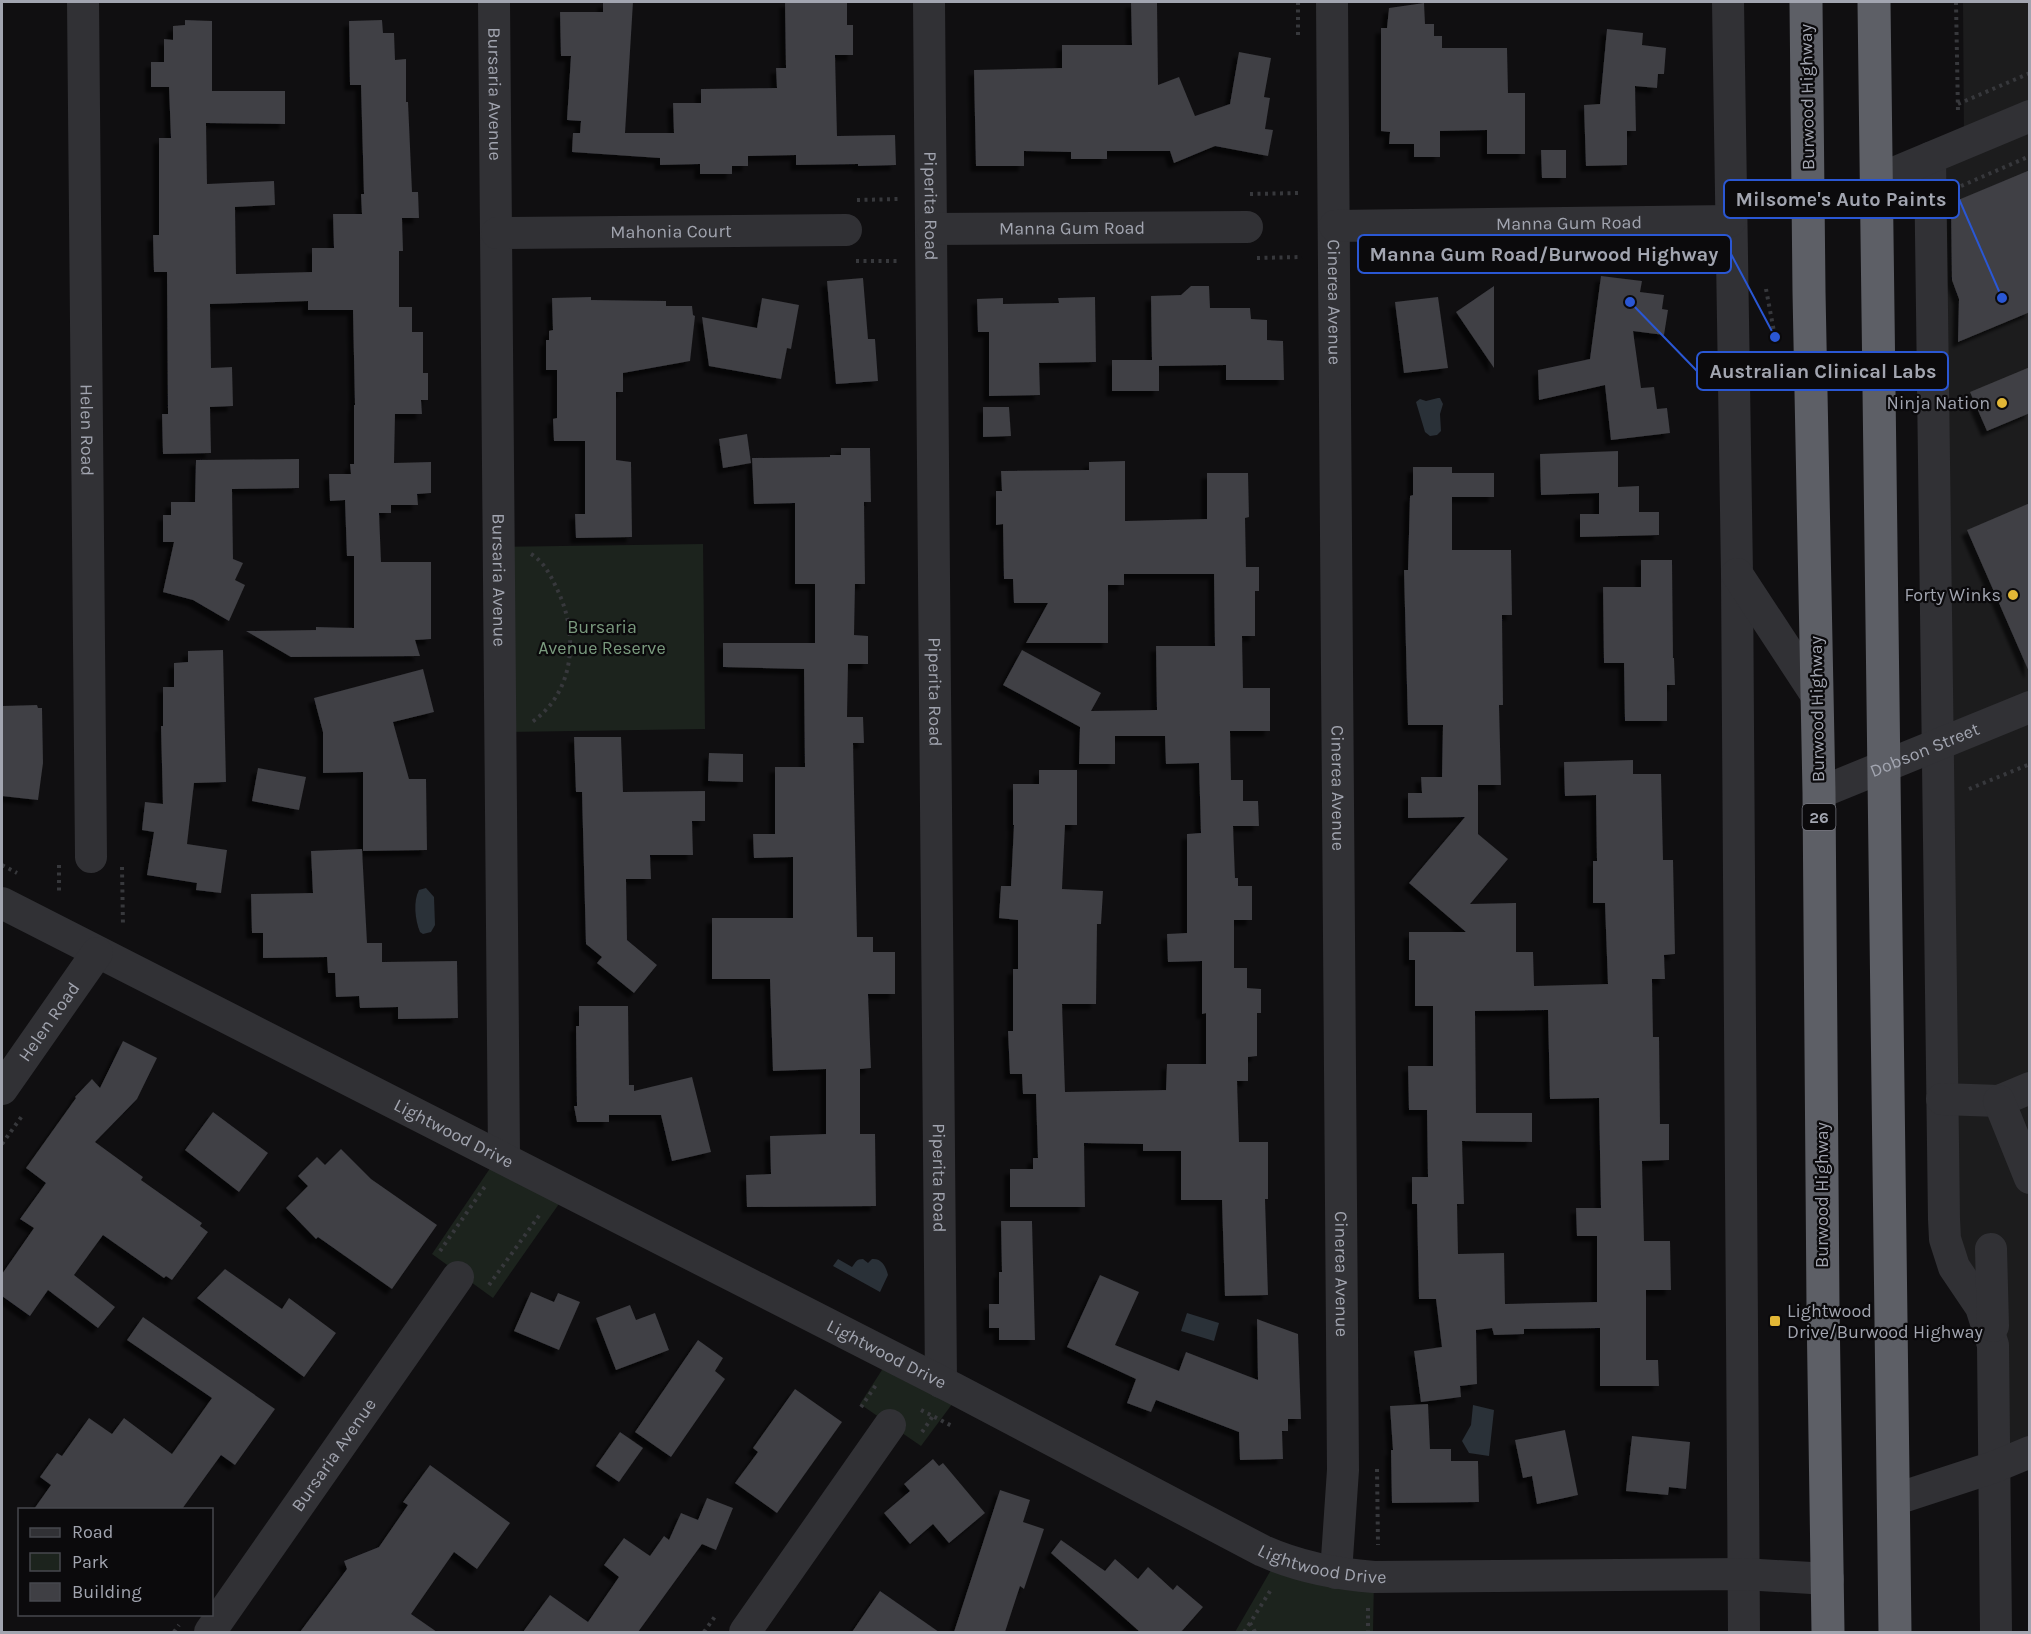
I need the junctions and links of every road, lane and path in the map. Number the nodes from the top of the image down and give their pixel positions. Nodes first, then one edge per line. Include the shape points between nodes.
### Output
1 (82, 2) edge
2 (494, 2) edge
3 (929, 2) edge
4 (1332, 2) edge
5 (1728, 2) edge
6 (1806, 2) edge
7 (1874, 2) edge
8 (1956, 2) edge
9 (2030, 73) edge
10 (1958, 104) junction
11 (1958, 114) dead end
12 (2030, 116) edge
13 (2030, 156) edge
14 (1930, 158) junction
15 (1877, 180) junction
16 (1958, 187) dead end
17 (1730, 221) junction
18 (1335, 226) junction
19 (1247, 227) dead end
20 (846, 230) dead end
21 (932, 230) junction
22 (497, 233) junction
23 (530, 554) dead end
24 (1737, 574) junction
25 (1817, 696) junction
26 (2030, 707) edge
27 (532, 722) dead end
28 (1937, 745) junction
29 (2030, 764) edge
30 (1882, 767) junction
31 (1968, 789) dead end
32 (1819, 793) junction
33 (91, 857) dead end
34 (2, 903) edge
35 (97, 953) junction
36 (2030, 1088) edge
37 (2, 1089) edge
38 (1942, 1099) junction
39 (1999, 1101) junction
40 (504, 1157) junction
41 (2029, 1174) edge
42 (1991, 1248) dead end
43 (458, 1278) dead end
44 (1993, 1345) junction
45 (941, 1382) junction
46 (890, 1425) dead end
47 (2030, 1452) edge
48 (1994, 1467) junction
49 (1893, 1500) junction
50 (1336, 1574) junction
51 (1743, 1574) junction
52 (1828, 1578) junction
53 (1272, 1588) dead end
54 (1368, 1607) dead end
55 (1250, 1623) junction
56 (210, 1632) edge
57 (745, 1632) edge
58 (1244, 1632) edge
59 (1256, 1632) edge
60 (1368, 1632) edge
61 (1744, 1632) edge
62 (1828, 1632) edge
63 (1895, 1632) edge
64 (1996, 1632) edge

1 - 33 street, Helen Road
2 - 22 street, Bursaria Avenue
3 - 21 street, Piperita Road
4 - 18 street, Cinerea Avenue
5 - 17 street
6 - 25 highway, Burwood Highway / 26
7 - 15 highway
8 - 10 path
9 - 10 path
10 - 11 path
12 - 14 street
13 - 16 path
14 - 15 street
14 - 28 street
15 - 30 highway
17 - 18 street, Manna Gum Road
17 - 24 street
18 - 50 street, Cinerea Avenue via 1343,1458
19 - 21 street, Manna Gum Road
20 - 22 street, Mahonia Court
21 - 45 street, Piperita Road
22 - 40 street, Bursaria Avenue
23 - 27 path via 552,578 572,636 560,691
24 - 25 street
24 - 51 street
25 - 32 highway, Burwood Highway / 26
26 - 28 street, Dobson Street
28 - 30 street, Dobson Street
28 - 38 street
29 - 31 path
30 - 32 street, Dobson Street
30 - 49 highway
32 - 52 highway, Burwood Highway / 26
34 - 35 street, Lightwood Drive
35 - 37 street, Helen Road
35 - 40 street, Lightwood Drive
36 - 39 street
38 - 39 street
38 - 44 street via 1946,1239 1954,1267 1981,1307
39 - 41 street
40 - 45 street, Lightwood Drive
42 - 44 street
43 - 56 street, Bursaria Avenue
44 - 48 street
45 - 50 street, Lightwood Drive via 1263,1551 1287,1562
46 - 57 street
47 - 48 street
48 - 49 street
48 - 64 street
49 - 63 highway
50 - 51 street, Lightwood Drive
51 - 52 street, Lightwood Drive
51 - 61 street
52 - 62 highway, Burwood Highway / 26
53 - 55 path
54 - 60 path
55 - 58 path
55 - 59 path

